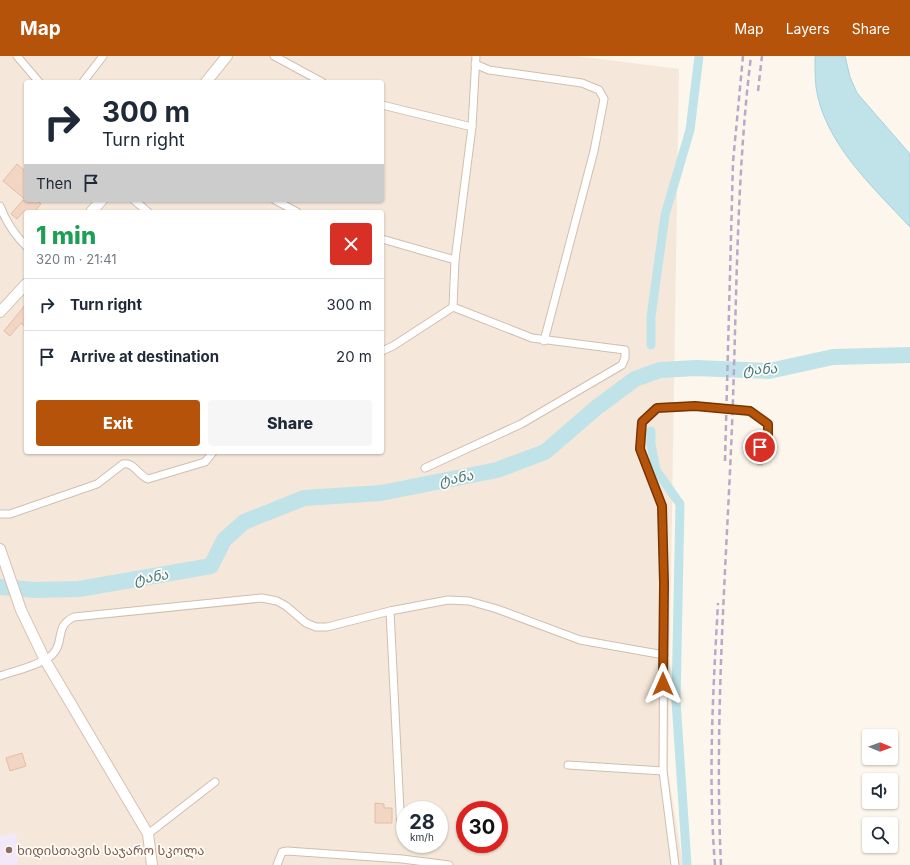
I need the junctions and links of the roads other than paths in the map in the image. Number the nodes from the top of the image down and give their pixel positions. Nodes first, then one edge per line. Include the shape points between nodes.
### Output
1 (17, 56) edge
2 (103, 56) edge
3 (227, 56) edge
4 (274, 56) edge
5 (476, 56) edge
6 (475, 64) junction
7 (37, 80) edge
8 (85, 80) edge
9 (208, 80) edge
10 (318, 80) edge
11 (384, 105) edge
12 (472, 127) junction
13 (100, 202) edge
14 (136, 202) edge
15 (279, 202) edge
16 (0, 206) edge
17 (93, 210) edge
18 (146, 210) edge
19 (293, 210) edge
20 (384, 240) edge
21 (24, 244) edge
22 (455, 260) junction
23 (24, 286) edge
24 (454, 307) junction
25 (0, 312) edge
26 (544, 341) junction
27 (384, 350) edge
28 (212, 454) edge
29 (760, 461) dead end
30 (425, 468) dead end
31 (0, 514) edge
32 (0, 548) edge
33 (390, 611) junction
34 (664, 655) junction
35 (45, 660) junction
36 (0, 676) edge
37 (568, 765) dead end
38 (663, 771) junction
39 (215, 782) dead end
40 (400, 801) edge
41 (148, 834) junction
42 (152, 865) edge
43 (276, 865) edge
44 (449, 865) edge
45 (675, 865) edge

1 - 7 street
2 - 8 street
3 - 9 main road
4 - 10 street
5 - 6 street
6 - 12 street
6 - 26 street via 489,70 582,83 599,90 604,99 594,151
11 - 12 street
12 - 22 street
13 - 17 main road
14 - 18 street
15 - 19 street
16 - 21 street via 6,222
20 - 22 street
22 - 24 street
23 - 25 main road
24 - 26 street
24 - 27 street
26 - 30 street via 625,350 625,358 622,365 521,424
28 - 31 street via 205,462 148,479 141,476 133,466 123,464 97,484 10,514
29 - 34 street via 760,447 768,437 768,424 750,411 695,406 657,408 642,422 640,449 662,506
32 - 35 main road via 22,610
33 - 34 street via 448,600 469,601 580,640
33 - 35 street via 327,627 316,627 286,606 262,598 74,617 67,620 62,627 57,648
33 - 40 street
34 - 38 street
35 - 36 street
35 - 41 main road
37 - 38 street
38 - 45 street
39 - 41 street
41 - 42 main road
43 - 44 street via 282,852 287,851

